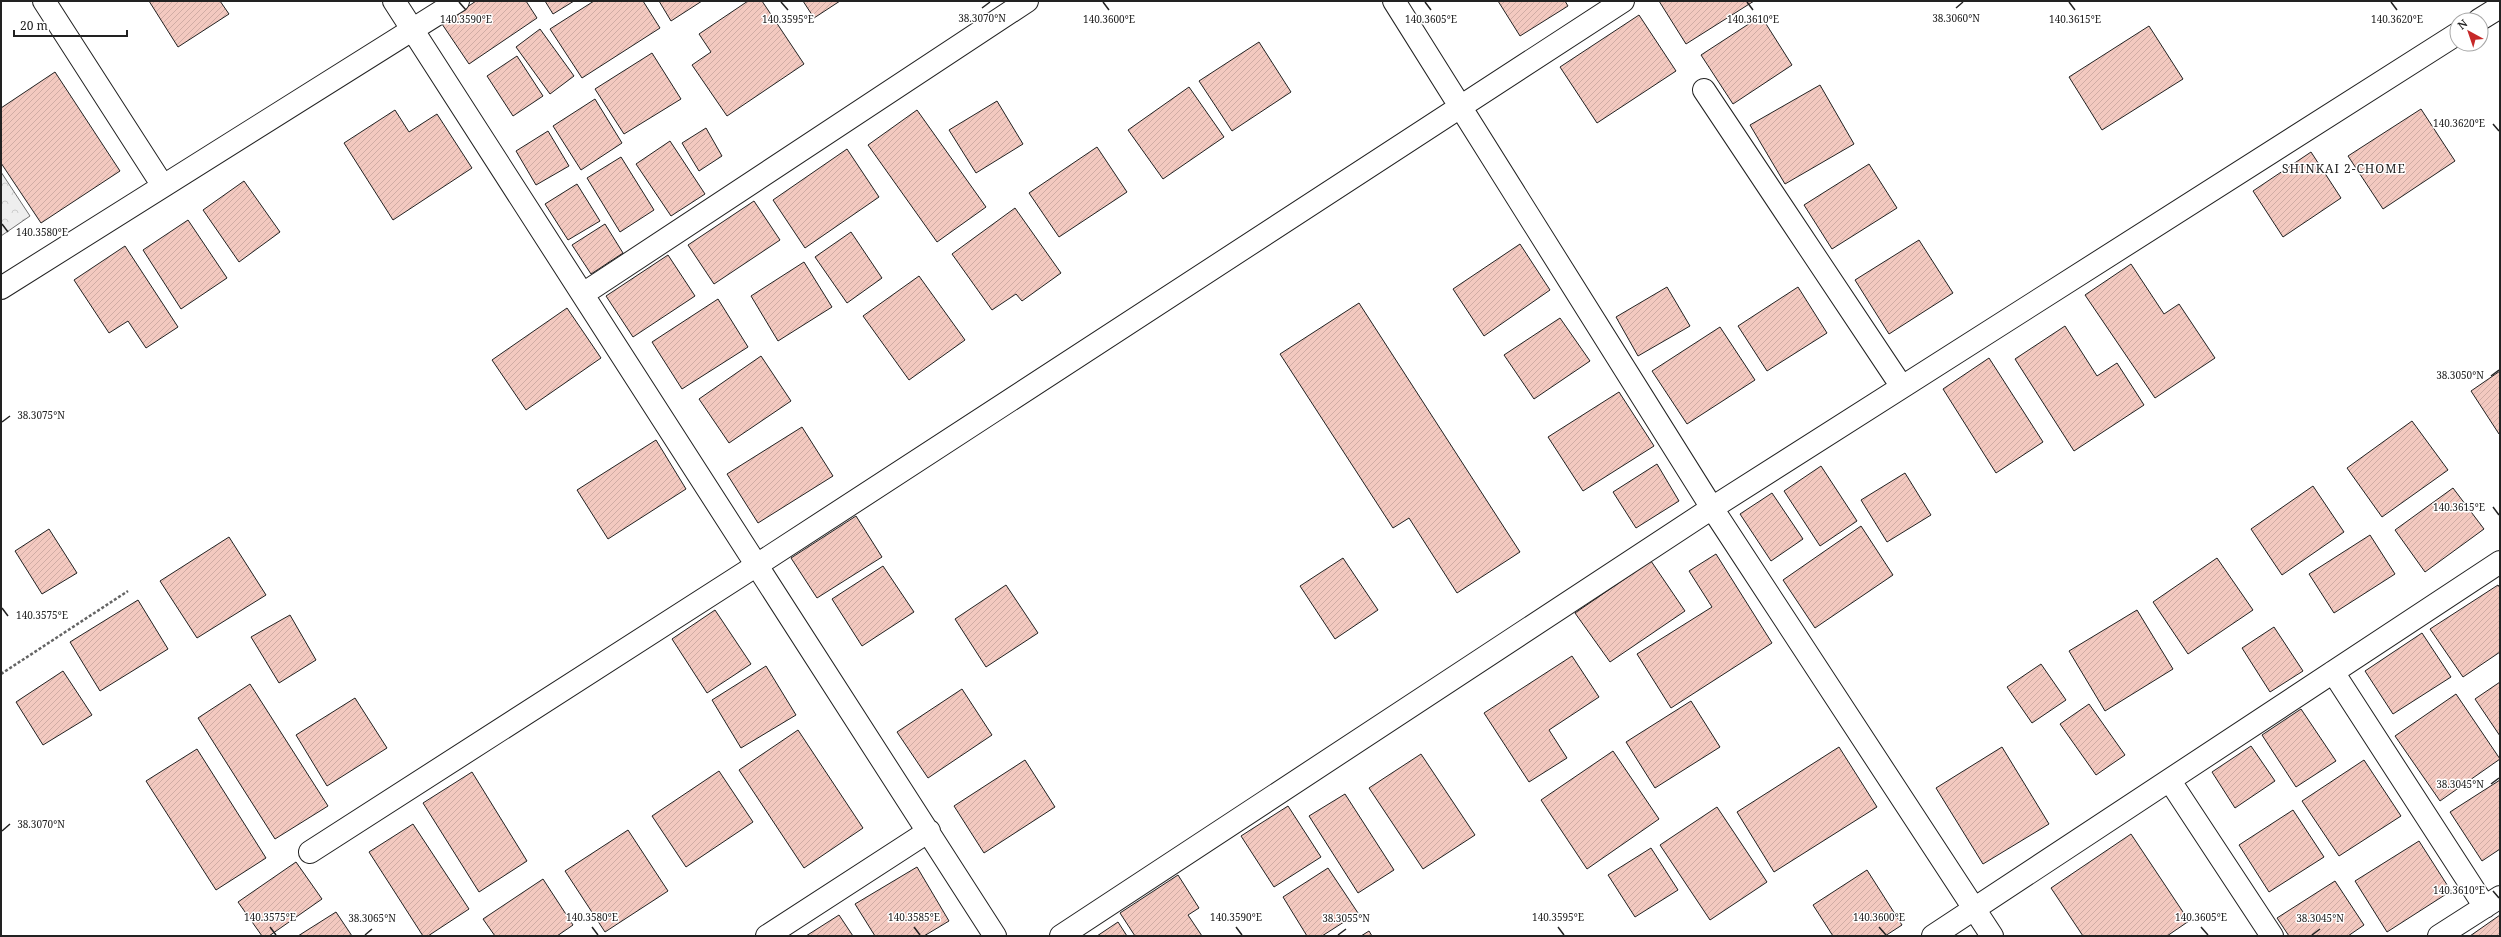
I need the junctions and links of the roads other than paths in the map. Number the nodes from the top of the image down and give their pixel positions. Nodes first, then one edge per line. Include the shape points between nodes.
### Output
1 (44, 1) edge
2 (394, 1) edge
3 (458, 1) edge
4 (1027, 1) edge
5 (1394, 1) edge
6 (1623, 1) edge
7 (2500, 7) edge
8 (2489, 14) edge
9 (413, 29) junction
10 (2449, 39) edge
11 (1704, 90) dead end
12 (1461, 106) junction
13 (163, 186) junction
14 (1, 288) edge
15 (583, 294) junction
16 (1902, 387) junction
17 (1712, 508) junction
18 (2500, 563) edge
19 (757, 564) junction
20 (2333, 672) junction
21 (2170, 781) junction
22 (929, 831) junction
23 (310, 852) dead end
24 (2492, 902) edge
25 (1974, 909) junction
26 (767, 936) edge
27 (996, 936) edge
28 (1061, 936) edge
29 (1933, 936) edge
30 (1992, 936) edge
31 (2272, 936) edge
32 (2439, 936) edge

1 - 13 street
2 - 9 street
3 - 9 street
4 - 15 street
5 - 12 street
6 - 12 street
7 - 8 street
9 - 13 street
9 - 15 street
10 - 16 street
11 - 16 street
12 - 17 street
12 - 19 street
13 - 14 street
15 - 19 street
16 - 17 street
17 - 25 street
17 - 28 street
18 - 20 street
19 - 22 street
19 - 23 street
20 - 21 street
20 - 24 street
21 - 25 street
21 - 31 street
22 - 26 street
22 - 27 street
24 - 32 street
25 - 29 street
25 - 30 street

